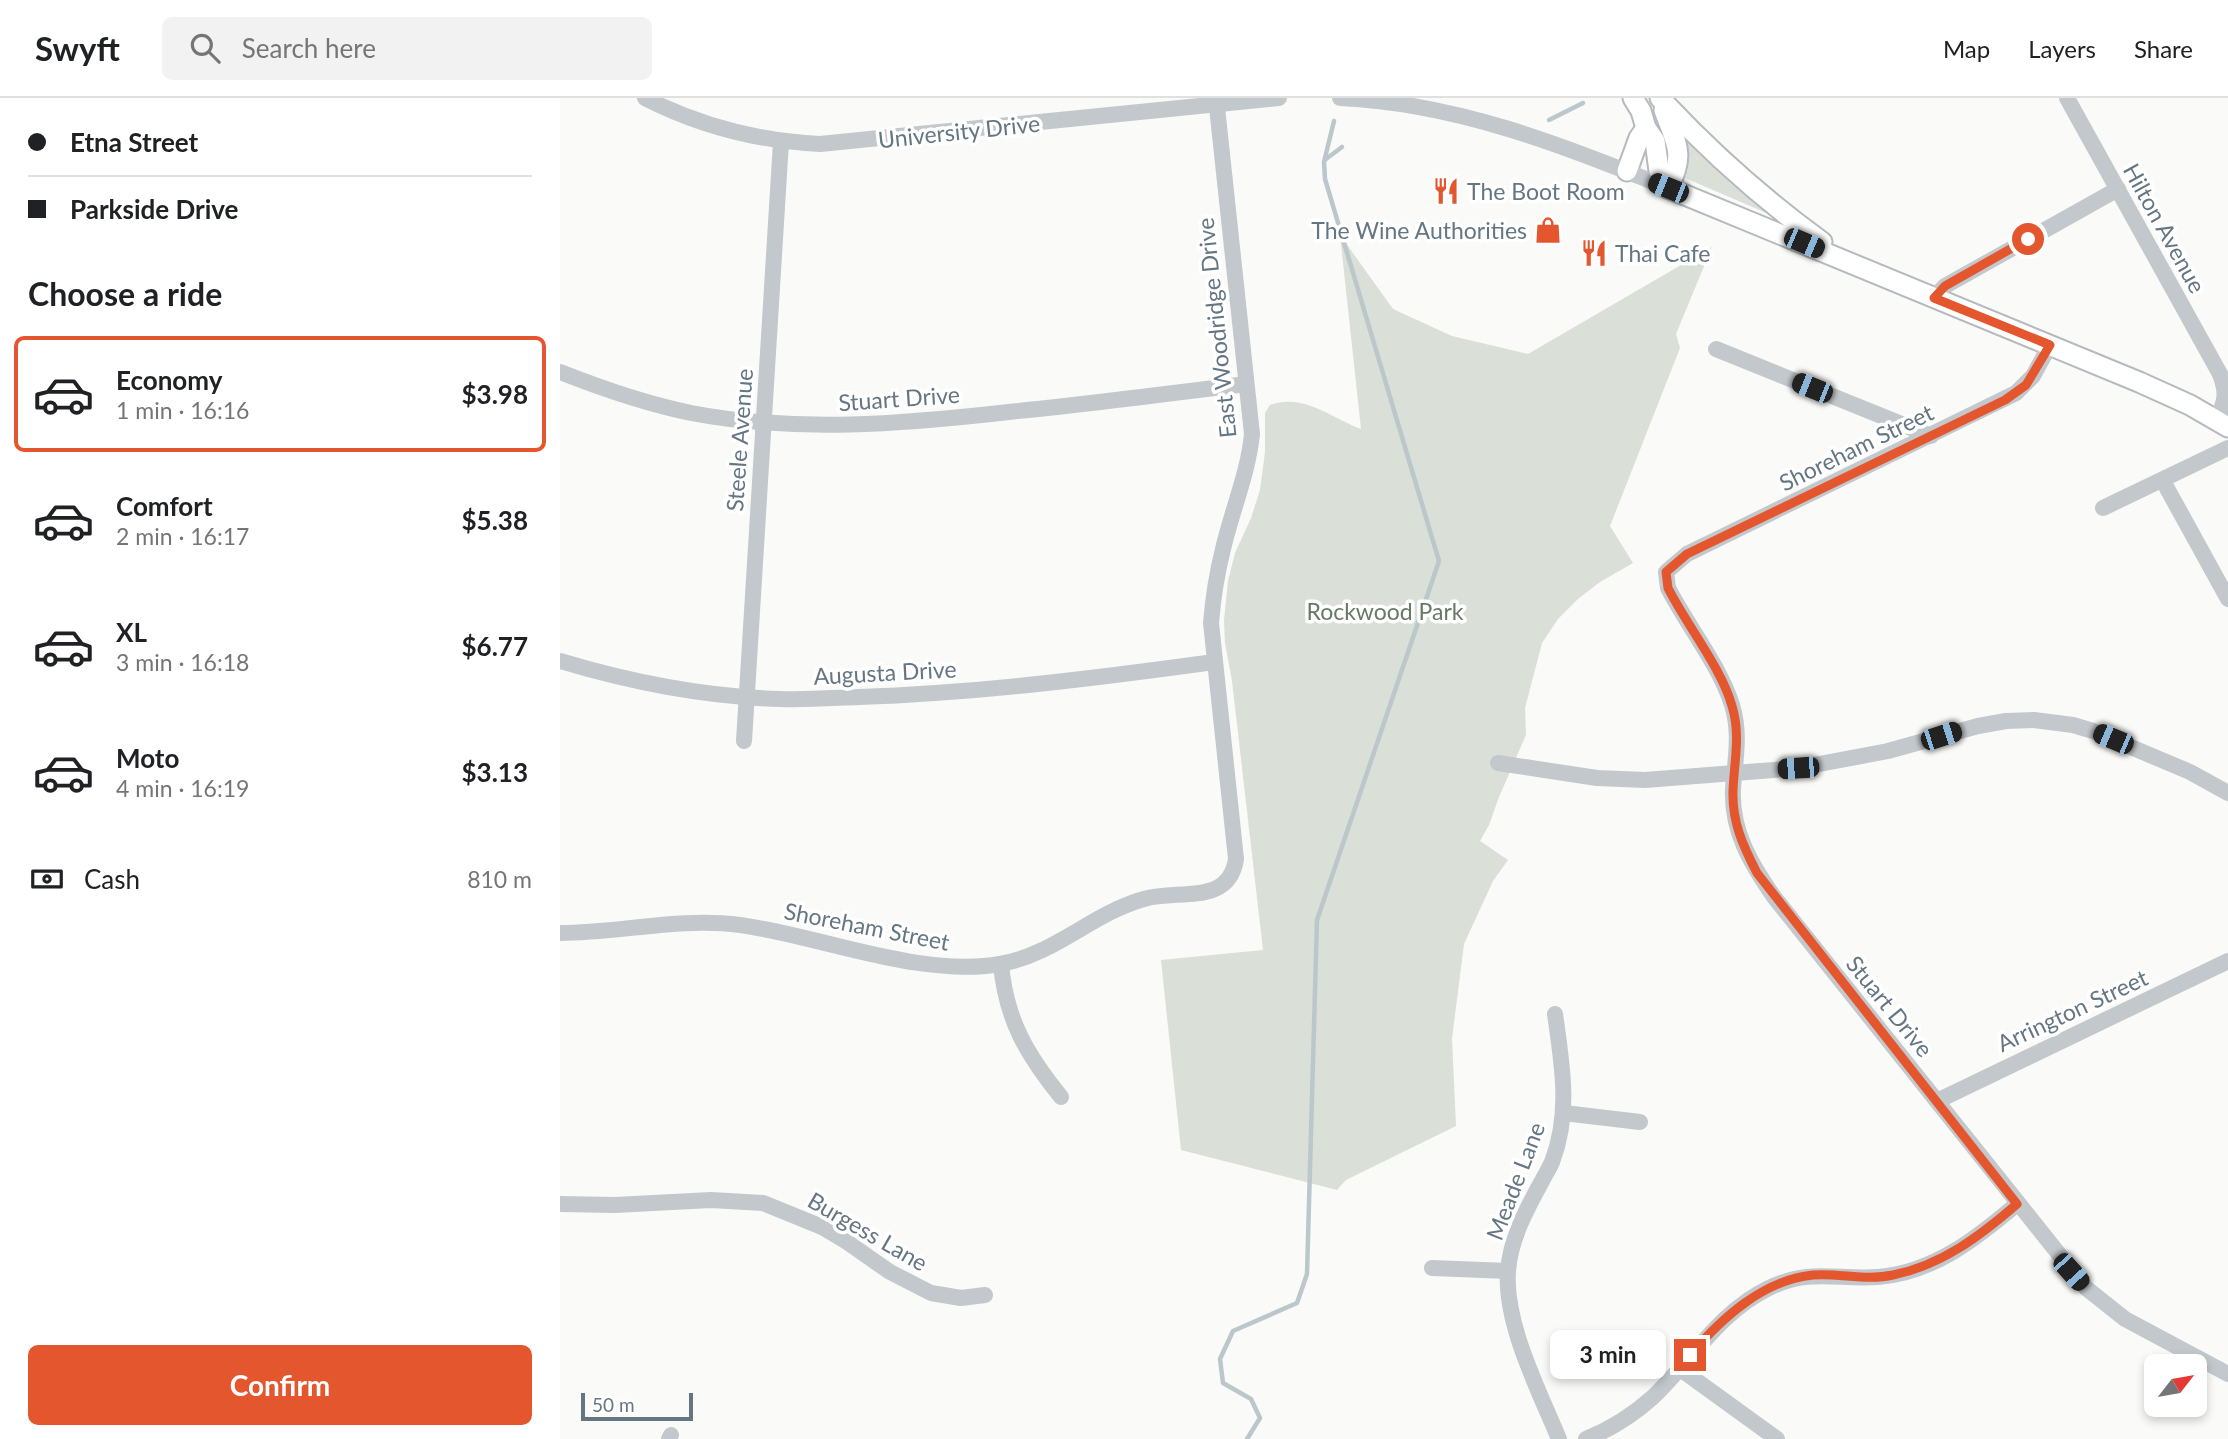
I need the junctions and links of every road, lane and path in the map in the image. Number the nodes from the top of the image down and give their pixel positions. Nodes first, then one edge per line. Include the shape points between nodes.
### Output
1 (645, 98) edge
2 (1279, 98) edge
3 (1340, 98) edge
4 (1347, 98) edge
5 (1633, 98) edge
6 (1660, 98) edge
7 (2067, 98) edge
8 (1216, 101) edge
9 (1646, 128) junction
10 (780, 142) junction
11 (1627, 171) junction
12 (1668, 188) junction
13 (2118, 189) junction
14 (1851, 263) junction
15 (1934, 298) junction
16 (2050, 345) junction
17 (1716, 349) dead end
18 (560, 372) edge
19 (1246, 384) junction
20 (763, 421) junction
21 (2222, 423) edge
22 (1931, 436) junction
23 (2228, 448) edge
24 (2163, 481) junction
25 (2103, 508) dead end
26 (1666, 572) joint
27 (2228, 599) edge
28 (560, 661) edge
29 (1214, 662) junction
30 (747, 697) junction
31 (744, 741) dead end
32 (1498, 763) dead end
33 (1735, 773) junction
34 (2228, 793) edge
35 (1230, 878) joint
36 (560, 933) edge
37 (2228, 961) edge
38 (1001, 964) junction
39 (1555, 1014) dead end
40 (1061, 1097) dead end
41 (1937, 1101) junction
42 (1564, 1113) junction
43 (1640, 1122) dead end
44 (560, 1204) edge
45 (2017, 1204) junction
46 (1433, 1268) dead end
47 (1508, 1271) junction
48 (985, 1295) dead end
49 (1679, 1368) junction
50 (2228, 1374) edge
51 (1559, 1439) edge
52 (1586, 1439) edge
53 (1777, 1439) edge

1 - 10 street, University Drive via 709,125
2 - 8 street, University Drive
3 - 4 street
4 - 11 street via 1479,120
5 - 9 main road
6 - 12 main road via 1679,153
6 - 14 main road via 1750,187
7 - 13 street, Hilton Avenue
8 - 10 street, University Drive via 847,143
8 - 19 street, East Woodridge Drive
9 - 11 main road
9 - 12 main road via 1655,141 1659,171
10 - 20 street, Steele Avenue
11 - 12 street
12 - 14 main road
13 - 15 street via 1945,286
13 - 21 street, Hilton Avenue via 2220,374 2226,390
14 - 15 main road
15 - 16 main road
16 - 21 main road
16 - 22 street, Shoreham Street via 2026,385
17 - 22 street
18 - 20 street, Stuart Drive via 647,403
19 - 20 street, Stuart Drive via 923,422 811,426
19 - 29 street, East Woodridge Drive via 1250,456 1214,591
20 - 30 street, Steele Avenue
22 - 26 street, Shoreham Street via 1687,554
23 - 24 street
24 - 25 street
24 - 27 street
26 - 33 street, Stuart Drive via 1668,588 1732,705 1738,745
28 - 30 street, Augusta Drive via 641,681
29 - 30 street, Augusta Drive via 904,696
29 - 35 street, East Woodridge Drive via 1236,859
30 - 31 street, Steele Avenue
32 - 33 street via 1597,778 1645,780
33 - 34 street via 1844,760 1978,726 2034,720 2093,731
33 - 41 street, Stuart Drive via 1738,831 1757,873
35 - 38 street, Shoreham Street via 1211,891 1146,898 1121,907 1051,946
36 - 38 street, Shoreham Street via 664,923 737,925 912,961 946,966
37 - 41 street, Arrington Street
38 - 40 street via 1018,1035
39 - 42 street, Meade Lane
41 - 45 street, Stuart Drive
42 - 43 street
42 - 47 street, Meade Lane via 1551,1165 1517,1233
44 - 48 street, Burgess Lane via 763,1203 822,1227 931,1293 961,1298
45 - 49 street via 1974,1239 1916,1269 1877,1278 1814,1275 1767,1289 1723,1321
45 - 50 street, Stuart Drive via 2102,1303
46 - 47 street
47 - 51 street, Meade Lane via 1512,1319
49 - 52 street via 1630,1415
49 - 53 street

